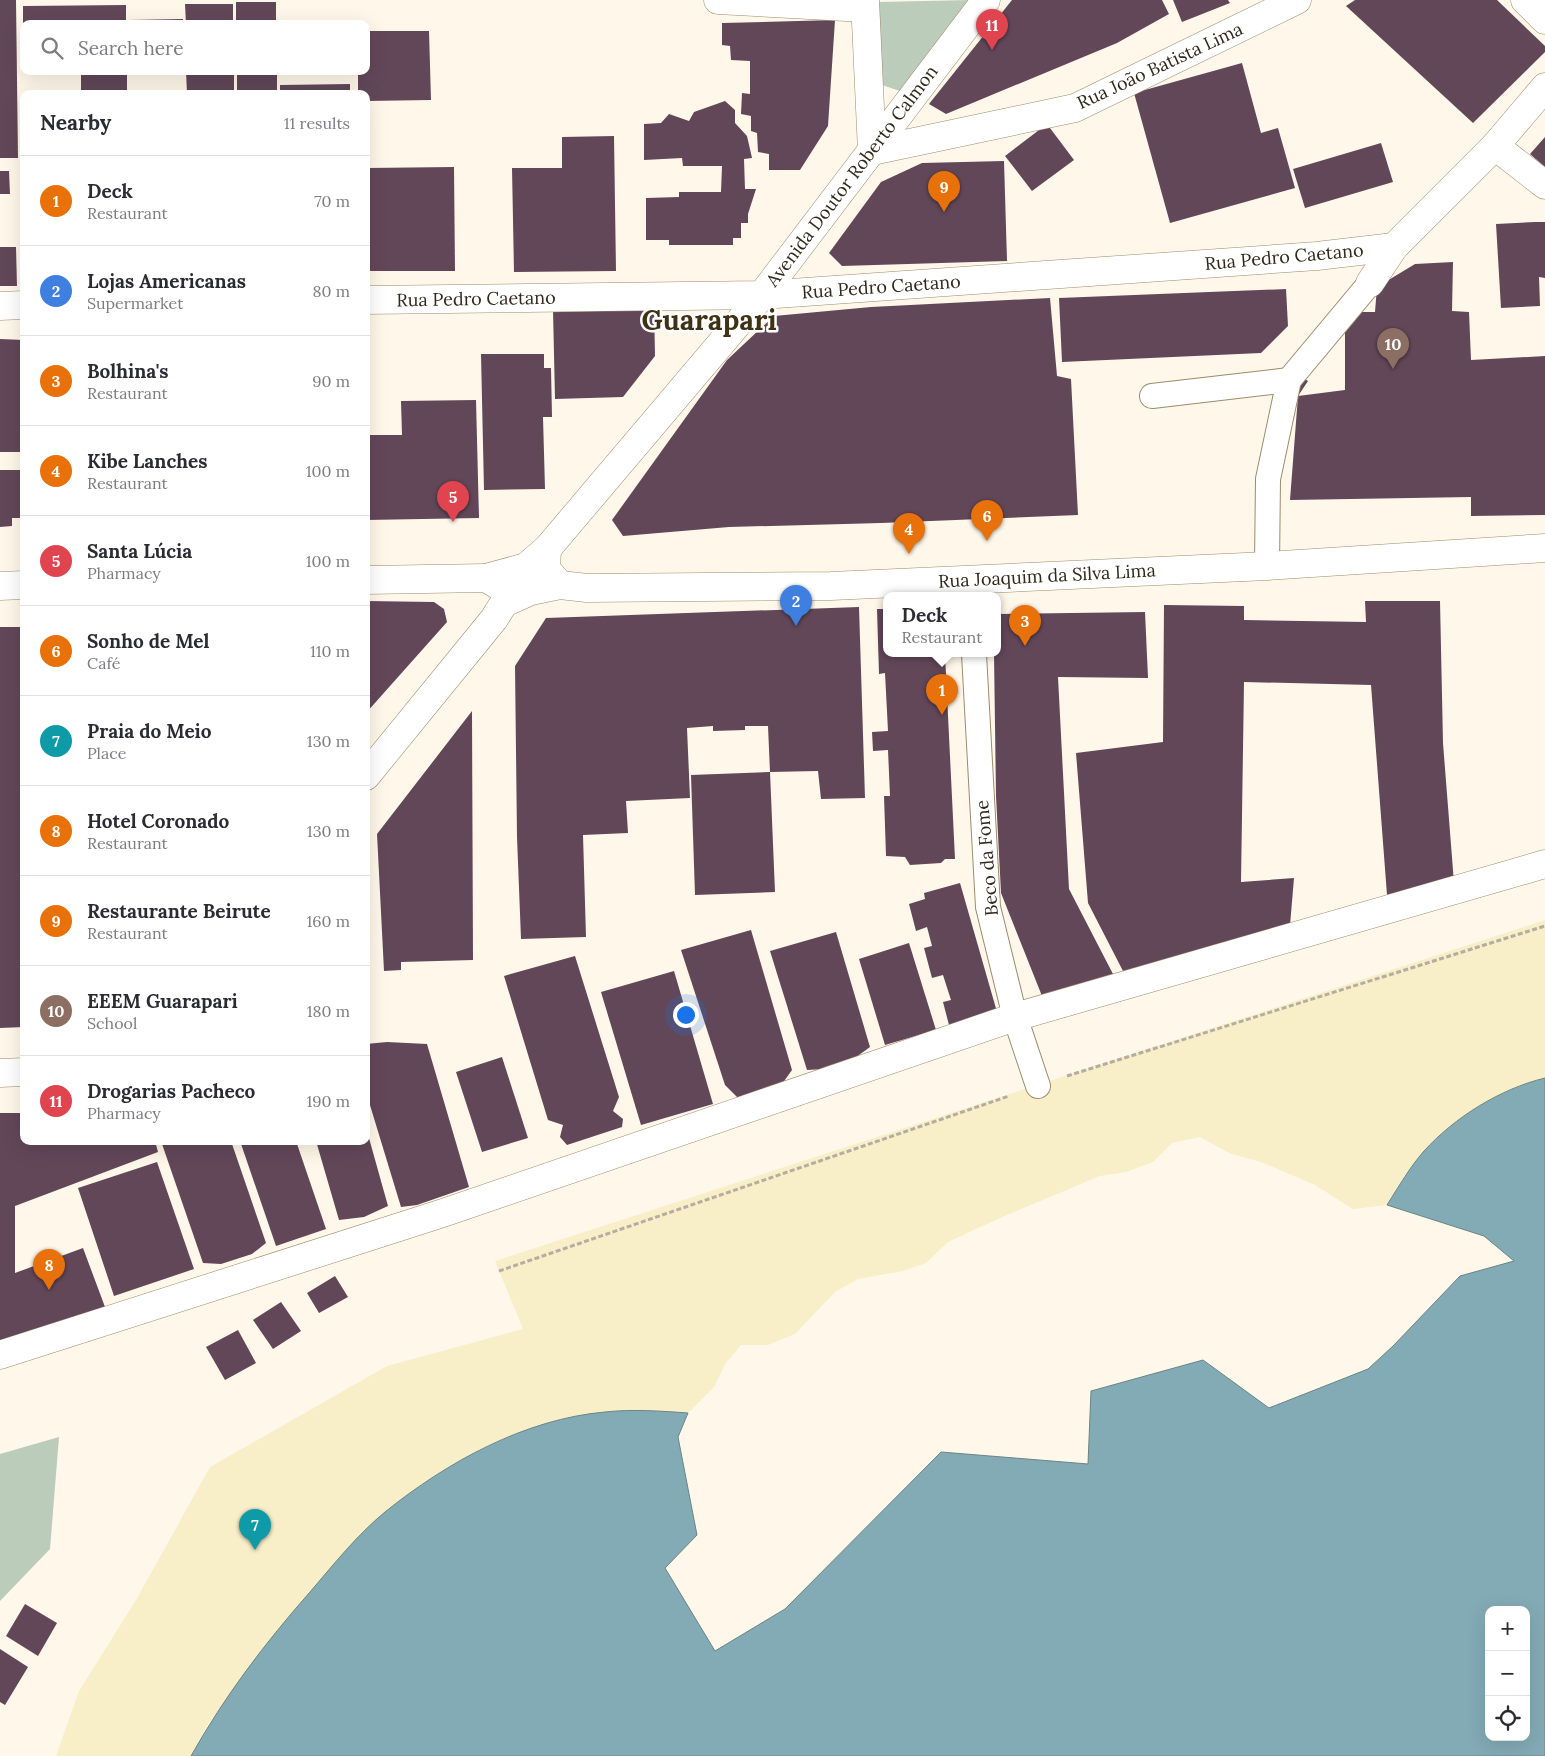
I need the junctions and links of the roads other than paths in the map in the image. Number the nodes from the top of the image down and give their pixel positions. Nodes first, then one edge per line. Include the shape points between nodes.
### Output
1 (718, 0) edge
2 (986, 0) edge
3 (1297, 0) edge
4 (1525, 0) edge
5 (865, 4) edge
6 (1545, 20) edge
7 (1545, 87) edge
8 (1495, 146) junction
9 (872, 151) junction
10 (1545, 185) edge
11 (1394, 247) junction
12 (1370, 282) joint
13 (762, 295) junction
14 (370, 300) edge
15 (20, 305) edge
16 (0, 306) edge
17 (1289, 380) junction
18 (1152, 396) dead end
19 (1545, 548) edge
20 (547, 549) junction
21 (1267, 566) junction
22 (486, 578) junction
23 (370, 580) edge
24 (560, 585) junction
25 (0, 586) edge
26 (20, 586) edge
27 (970, 588) edge
28 (504, 603) junction
29 (974, 657) edge
30 (370, 771) edge
31 (1545, 864) edge
32 (1015, 1017) junction
33 (20, 1072) edge
34 (0, 1073) edge
35 (1038, 1086) dead end
36 (0, 1355) edge

1 - 5 street
2 - 9 street, Avenida Doutor Roberto Calmon
3 - 9 street, Rua João Batista Lima via 1074,108
4 - 6 street
5 - 9 street
7 - 8 street
8 - 10 street
8 - 11 street
9 - 13 street, Avenida Doutor Roberto Calmon
11 - 12 street
11 - 13 street, Rua Pedro Caetano
12 - 17 street
13 - 14 street, Rua Pedro Caetano
13 - 20 street, Avenida Doutor Roberto Calmon
15 - 16 street
17 - 18 street
17 - 21 street via 1268,479
19 - 21 street, Rua Joaquim da Silva Lima
20 - 22 street, Avenida Doutor Roberto Calmon via 526,568
20 - 24 street via 546,569
21 - 27 street, Rua Joaquim da Silva Lima
22 - 23 street
22 - 28 street via 501,587
24 - 27 street, Rua Joaquim da Silva Lima via 587,588
24 - 28 street, Rua Joaquim da Silva Lima via 531,591
25 - 26 street
28 - 30 street
29 - 32 street, Beco da Fome via 988,908
31 - 32 street
32 - 35 street, Beco da Fome
32 - 36 street via 443,1212
33 - 34 street

